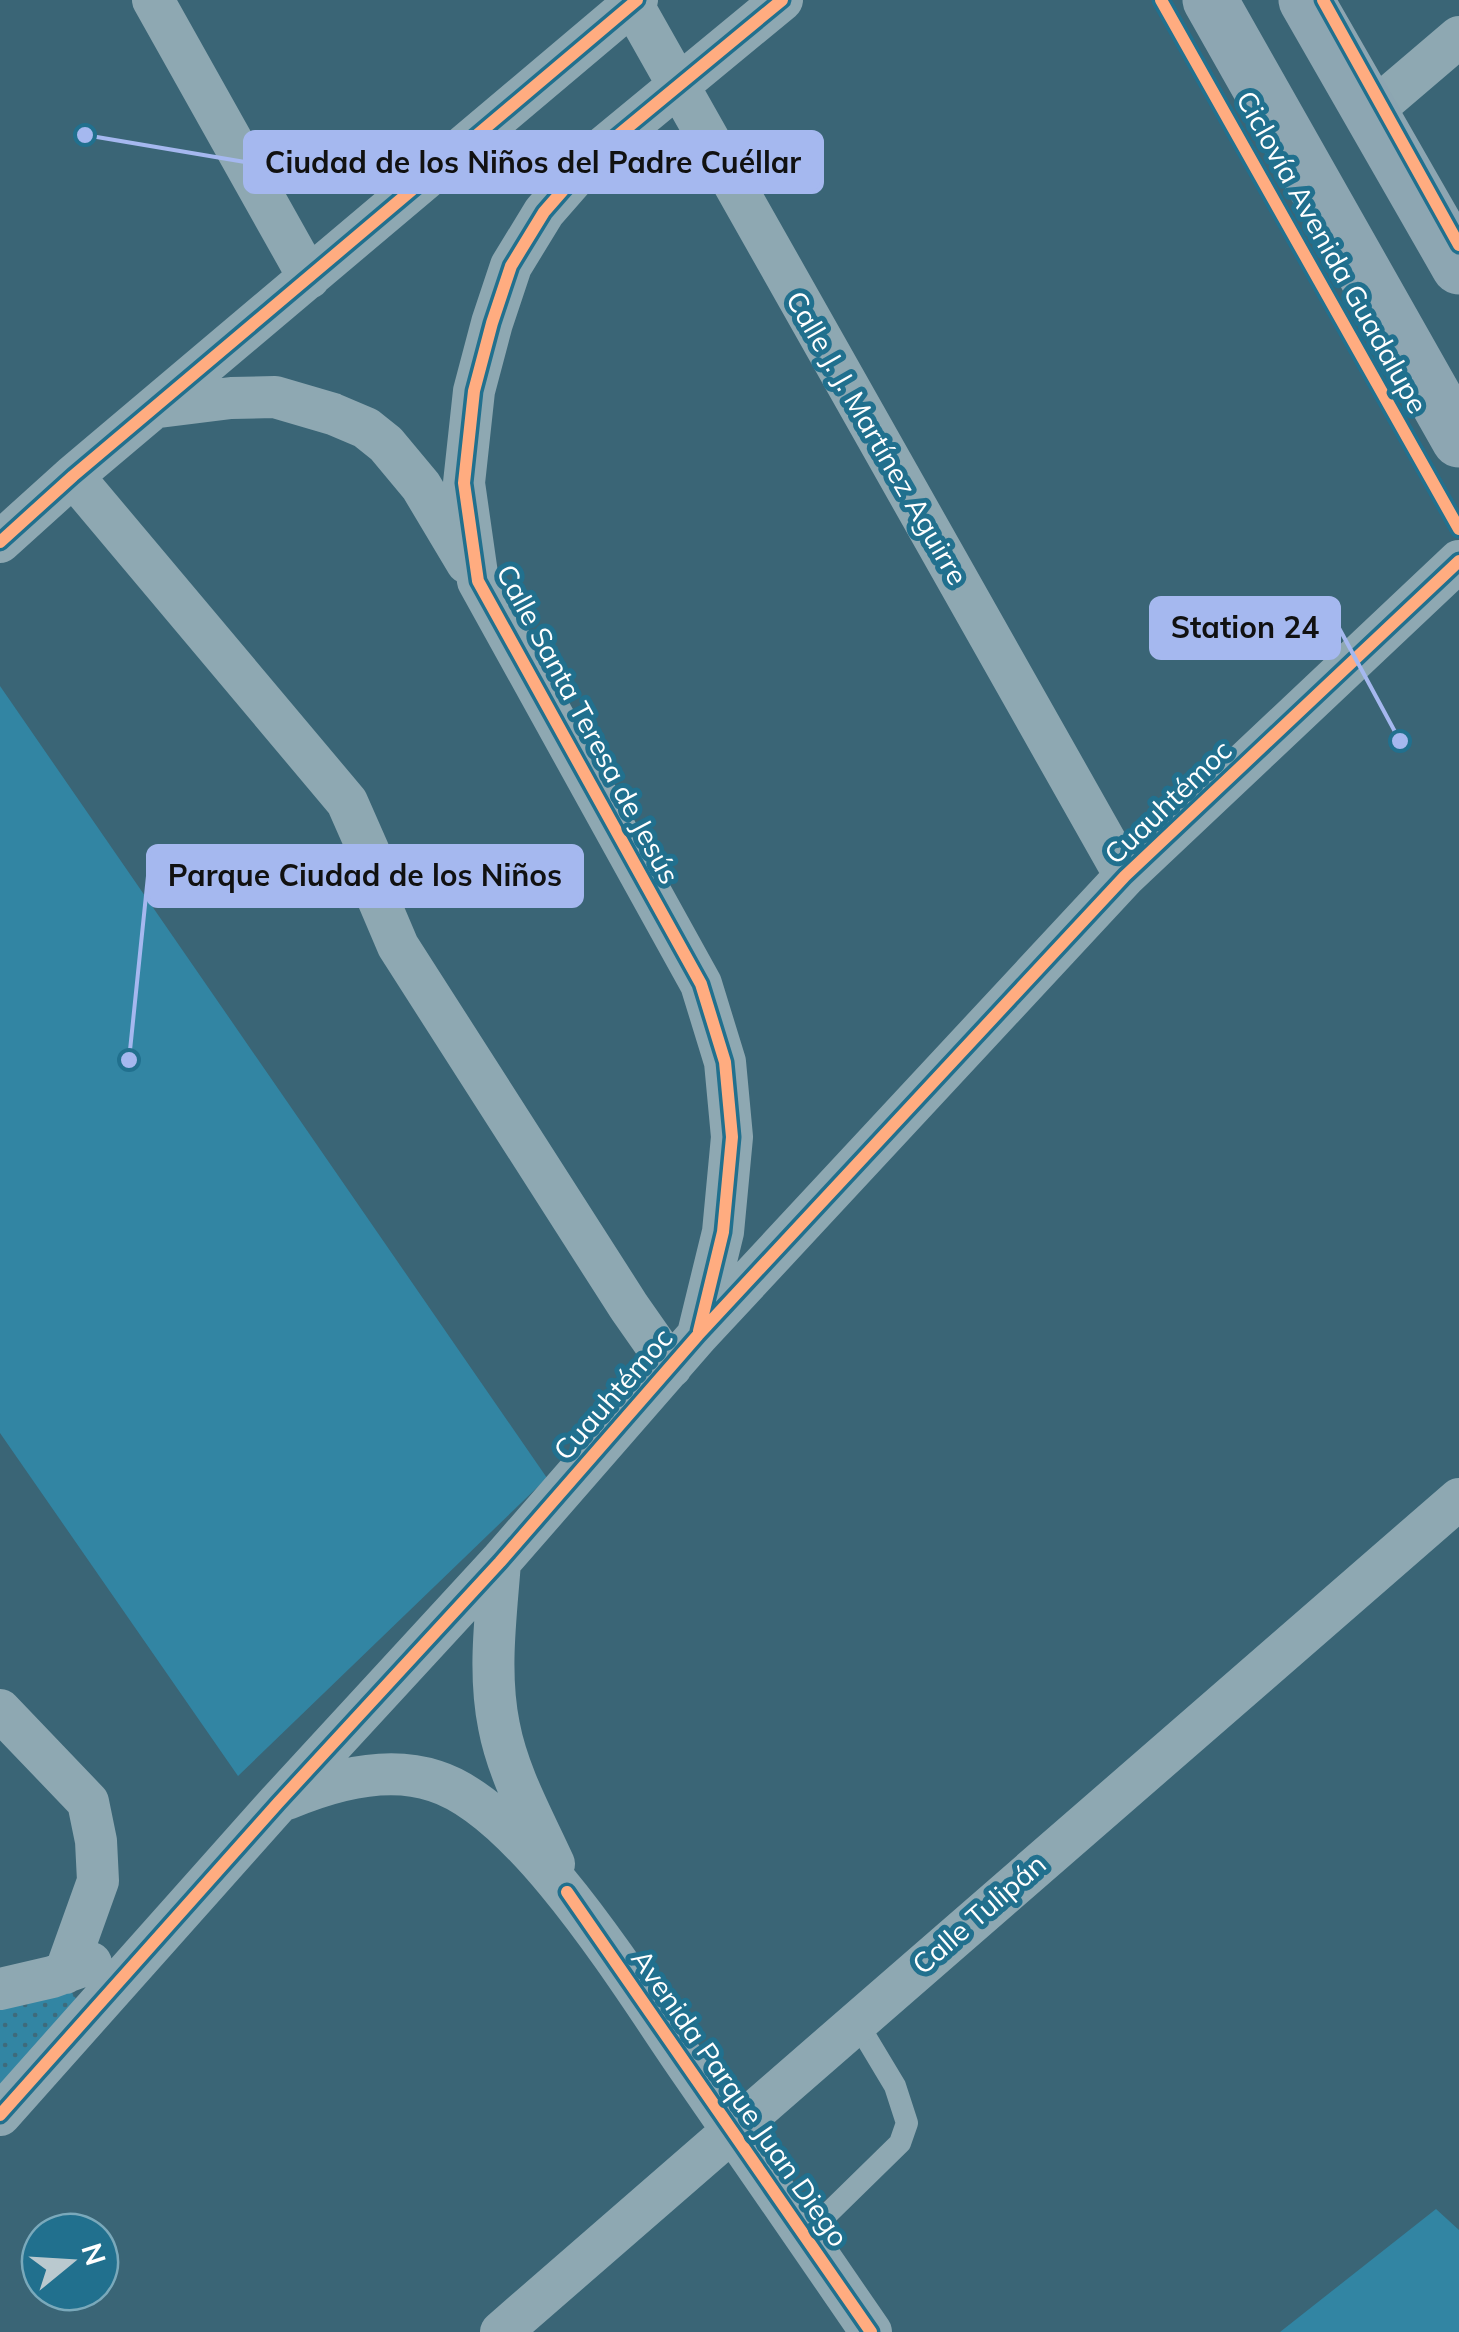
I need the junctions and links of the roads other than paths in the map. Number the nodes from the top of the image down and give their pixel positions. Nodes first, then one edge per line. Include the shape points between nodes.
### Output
1 (153, 0) edge
2 (782, 0) edge
3 (1210, 0) edge
4 (1306, 0) edge
5 (633, 1) edge
6 (1459, 37) edge
7 (679, 87) junction
8 (1371, 112) junction
9 (1459, 267) edge
10 (308, 278) junction
11 (160, 406) junction
12 (1459, 440) edge
13 (74, 476) junction
14 (0, 542) edge
15 (1459, 561) edge
16 (478, 581) junction
17 (1125, 876) junction
18 (684, 1351) junction
19 (1459, 1499) edge
20 (500, 1562) junction
21 (0, 1710) edge
22 (278, 1803) junction
23 (566, 1892) junction
24 (186, 1905) junction
25 (65, 1973) junction
26 (0, 1989) edge
27 (856, 2021) junction
28 (0, 2115) edge
29 (732, 2129) junction
30 (805, 2236) junction
31 (502, 2332) edge
32 (871, 2332) edge

1 - 10 street
2 - 7 street, Calle Santa Teresa de Jesús
3 - 12 main road
4 - 8 main road
5 - 7 street, Calle J. J. Martínez Aguirre
5 - 10 street
6 - 8 street
7 - 16 street, Calle Santa Teresa de Jesús via 576,174 511,266 474,391 464,483
7 - 17 street, Calle J. J. Martínez Aguirre
8 - 9 main road
10 - 11 street
11 - 13 street
11 - 16 street via 276,397 366,428 421,486
13 - 14 street
13 - 18 street via 347,802 398,946 629,1307
15 - 17 street, Cuauhtémoc
16 - 18 street, Calle Santa Teresa de Jesús via 701,984 725,1062 732,1138 723,1232
17 - 18 street, Cuauhtémoc
18 - 20 street, Cuauhtémoc
19 - 27 street, Calle Tulipán
20 - 22 street, Cuauhtémoc
20 - 23 street, Avenida Parque Juan Diego via 493,1642 499,1729
21 - 25 street via 88,1802 98,1882
22 - 23 street, Avenida Parque Juan Diego via 327,1782 389,1774 436,1781 501,1823
22 - 24 street, Cuauhtémoc
23 - 29 street, Avenida Parque Juan Diego
24 - 25 street via 95,1962
24 - 28 street, Cuauhtémoc
25 - 26 street
27 - 29 street, Calle Tulipán
27 - 30 lane via 894,2086 907,2124 900,2143
29 - 30 street, Avenida Parque Juan Diego
29 - 31 street, Calle Tulipán
30 - 32 street, Avenida Parque Juan Diego

